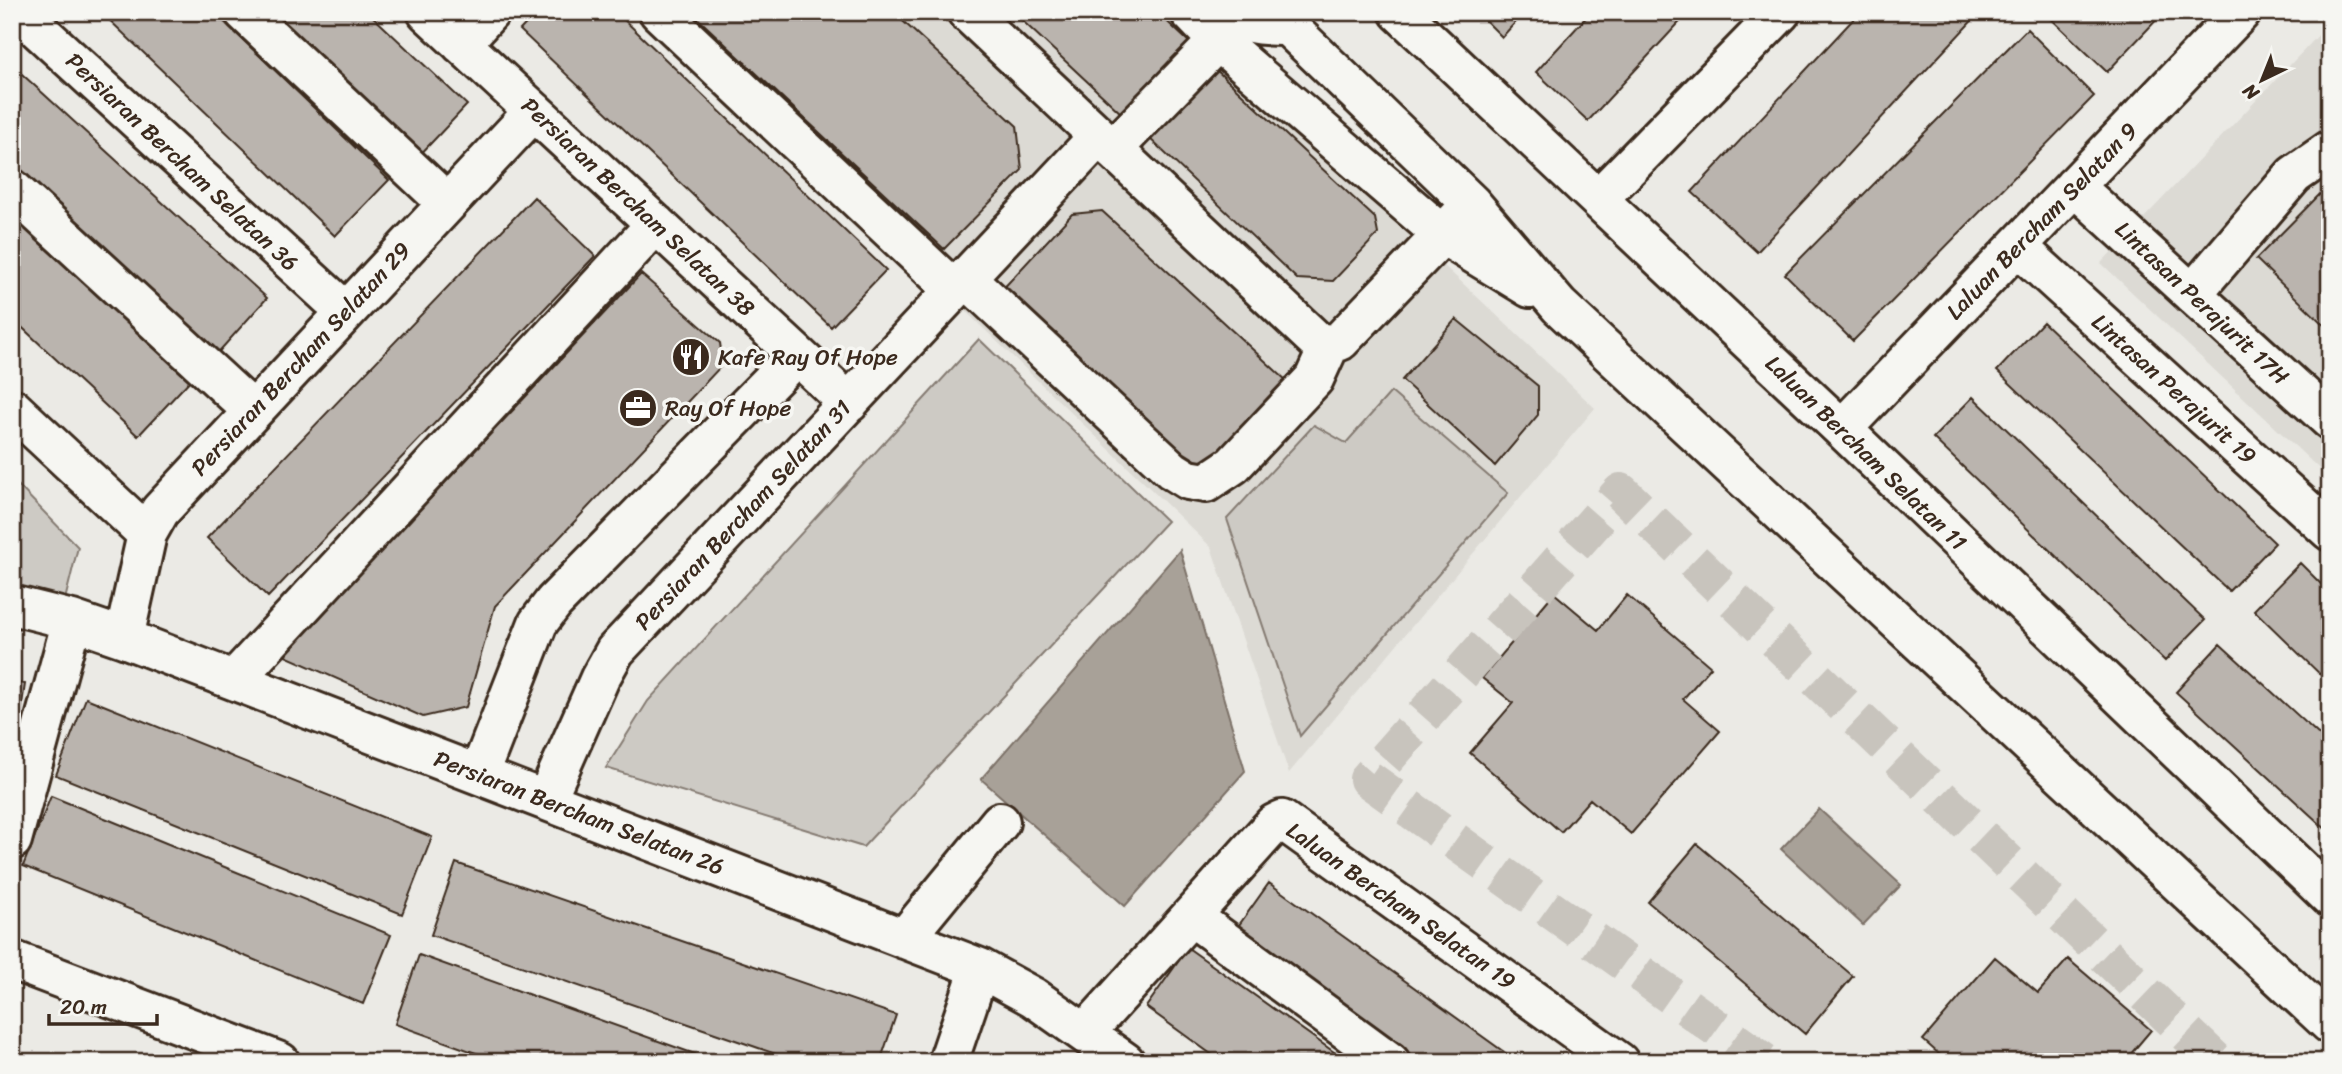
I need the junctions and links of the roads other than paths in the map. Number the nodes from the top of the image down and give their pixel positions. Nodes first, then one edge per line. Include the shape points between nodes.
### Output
1 (19, 12) edge
2 (244, 12) edge
3 (427, 12) edge
4 (490, 12) edge
5 (659, 12) edge
6 (967, 12) edge
7 (1190, 12) edge
8 (1399, 12) edge
9 (1781, 12) edge
10 (2241, 12) edge
11 (1287, 17) edge
12 (1222, 27) edge
13 (461, 44) junction
14 (534, 111) junction
15 (1106, 143) junction
16 (2330, 149) edge
17 (1375, 178) junction
18 (2074, 186) junction
19 (12, 188) edge
20 (1598, 199) junction
21 (447, 203) junction
22 (1472, 204) junction
23 (656, 224) junction
24 (1443, 235) junction
25 (2018, 247) junction
26 (960, 284) junction
27 (2192, 294) junction
28 (1559, 306) junction
29 (346, 312) junction
30 (1330, 344) junction
31 (797, 355) junction
32 (849, 403) junction
33 (12, 408) edge
34 (253, 411) junction
35 (2330, 420) edge
36 (1842, 429) junction
37 (2330, 531) edge
38 (147, 534) junction
39 (12, 605) edge
40 (72, 620) junction
41 (124, 638) junction
42 (234, 680) junction
43 (479, 774) junction
44 (546, 800) junction
45 (1000, 822) dead end
46 (12, 840) edge
47 (2330, 897) edge
48 (1191, 916) junction
49 (904, 939) junction
50 (12, 960) edge
51 (980, 968) junction
52 (2330, 1024) edge
53 (1085, 1033) junction
54 (281, 1062) edge
55 (947, 1062) edge
56 (1125, 1062) edge
57 (1390, 1062) edge
58 (1619, 1062) edge

1 - 29 street, Persiaran Bercham Selatan 36
2 - 21 street
3 - 13 street, Persiaran Bercham Selatan 38
4 - 13 street
5 - 26 street
6 - 15 street
7 - 12 street
8 - 20 street, Laluan Bercham Selatan 11
9 - 20 street
10 - 18 street, Laluan Bercham Selatan 9
11 - 12 street via 1262,26 1244,22
11 - 17 street via 1284,47 1291,67 1349,131
11 - 22 street
12 - 15 street, Persiaran Bercham Selatan 31
12 - 17 street
13 - 14 street, Persiaran Bercham Selatan 38
14 - 21 street, Persiaran Bercham Selatan 29
14 - 23 street, Persiaran Bercham Selatan 38
15 - 26 street, Persiaran Bercham Selatan 31
15 - 30 street via 1318,342
16 - 27 street via 2294,175
17 - 24 street
18 - 25 street, Laluan Bercham Selatan 9
18 - 27 street, Lintasan Perajurit 17H
19 - 34 street
20 - 36 street, Laluan Bercham Selatan 11
21 - 29 street, Persiaran Bercham Selatan 29
22 - 24 street
22 - 28 street
23 - 31 street, Persiaran Bercham Selatan 38
23 - 42 street
24 - 28 street
24 - 30 street via 1340,341
25 - 36 street, Laluan Bercham Selatan 9
25 - 37 street, Lintasan Perajurit 19
26 - 30 street via 1188,480 1206,482 1233,465 1314,379
26 - 32 street, Persiaran Bercham Selatan 31
27 - 35 street, Lintasan Perajurit 17H
28 - 52 street
29 - 34 street, Persiaran Bercham Selatan 29
31 - 32 street, Persiaran Bercham Selatan 38
31 - 43 street via 538,623
32 - 44 street, Persiaran Bercham Selatan 31 via 615,651
33 - 38 street
34 - 38 street, Persiaran Bercham Selatan 29 via 160,511
36 - 47 street, Laluan Bercham Selatan 11
38 - 41 street, Persiaran Bercham Selatan 29
39 - 40 street, Persiaran Bercham Selatan 26
40 - 41 street, Persiaran Bercham Selatan 26
40 - 46 street
41 - 42 street, Persiaran Bercham Selatan 26
42 - 43 street, Persiaran Bercham Selatan 26
43 - 44 street, Persiaran Bercham Selatan 26
44 - 49 street, Persiaran Bercham Selatan 26
45 - 49 street
48 - 53 street, Laluan Bercham Selatan 19
48 - 57 street
48 - 58 street, Laluan Bercham Selatan 19 via 1282,820
49 - 51 street, Persiaran Bercham Selatan 26
50 - 54 street
51 - 53 street, Persiaran Bercham Selatan 26 via 1034,997
51 - 55 street
53 - 56 street, Persiaran Bercham Selatan 26

